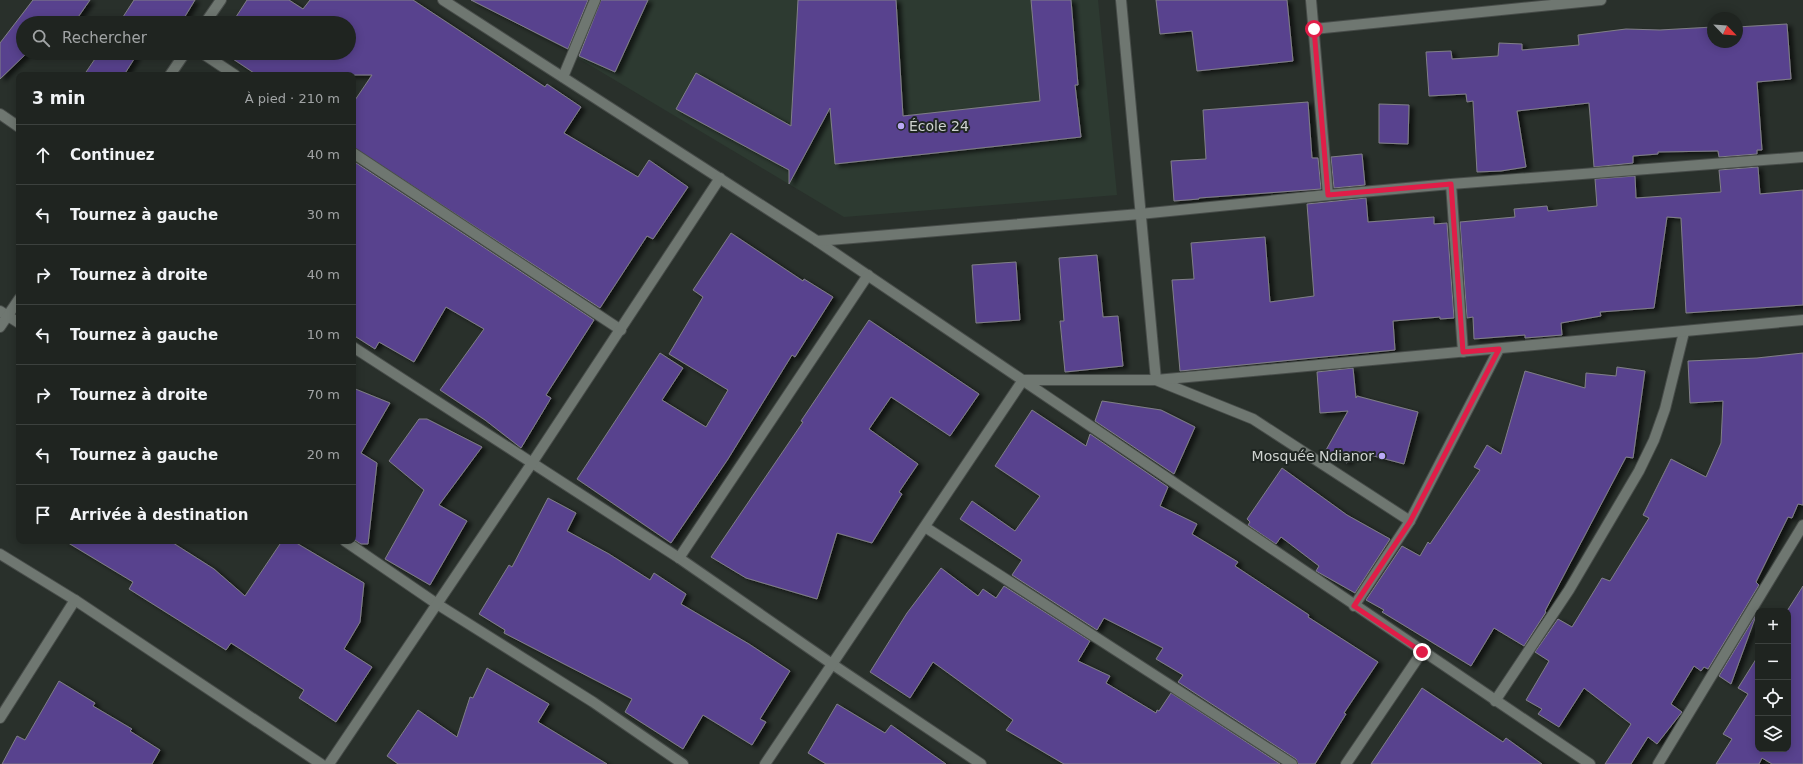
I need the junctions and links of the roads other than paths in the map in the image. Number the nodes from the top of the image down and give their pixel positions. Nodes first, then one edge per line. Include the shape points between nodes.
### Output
1 (221, 0) edge
2 (443, 0) edge
3 (595, 0) edge
4 (1120, 0) edge
5 (1311, 0) edge
6 (1601, 0) edge
7 (210, 16) edge
8 (1314, 29) junction
9 (180, 60) edge
10 (212, 60) edge
11 (172, 72) edge
12 (230, 72) edge
13 (562, 77) junction
14 (0, 114) edge
15 (16, 125) edge
16 (356, 155) edge
17 (1803, 157) edge
18 (720, 178) junction
19 (1451, 184) junction
20 (1328, 195) junction
21 (1140, 214) junction
22 (817, 241) junction
23 (868, 275) junction
24 (16, 302) edge
25 (4, 313) edge
26 (1803, 320) edge
27 (16, 321) edge
28 (0, 327) edge
29 (621, 330) junction
30 (1684, 332) junction
31 (356, 349) edge
32 (1499, 349) junction
33 (1463, 352) junction
34 (1022, 380) junction
35 (1156, 380) junction
36 (532, 463) junction
37 (1410, 522) junction
38 (1803, 525) edge
39 (925, 527) junction
40 (349, 544) edge
41 (0, 554) edge
42 (679, 558) junction
43 (75, 600) junction
44 (437, 604) junction
45 (1354, 606) junction
46 (1422, 652) junction
47 (832, 664) junction
48 (1495, 701) junction
49 (0, 718) edge
50 (321, 764) edge
51 (329, 764) edge
52 (683, 764) edge
53 (765, 764) edge
54 (981, 764) edge
55 (1292, 764) edge
56 (1346, 764) edge
57 (1590, 764) edge
58 (1658, 764) edge

1 - 7 street
2 - 13 street
3 - 13 street
4 - 21 street
5 - 8 street
6 - 8 street
8 - 20 street
9 - 11 street
10 - 12 street
13 - 18 street
14 - 15 street
16 - 29 street
17 - 19 street
18 - 22 street
18 - 29 street
19 - 20 street
19 - 33 street
20 - 21 street
21 - 22 street
21 - 35 street
22 - 23 street
23 - 34 street
23 - 42 street
24 - 25 street
25 - 27 street
25 - 28 street
26 - 30 street
29 - 36 street
30 - 32 street
30 - 48 street via 1665,410 1639,471 1569,590
31 - 36 street
32 - 33 street
32 - 37 street
33 - 35 street
34 - 35 street
34 - 39 street
34 - 45 street
35 - 37 street via 1253,419
36 - 42 street
36 - 44 street
37 - 45 street
38 - 58 street
39 - 47 street
39 - 55 street
40 - 44 street
41 - 43 street
42 - 47 street
43 - 49 street
43 - 50 street
44 - 51 street
44 - 52 street via 593,702
45 - 46 street
46 - 48 street
46 - 56 street
47 - 53 street
47 - 54 street
48 - 57 street

